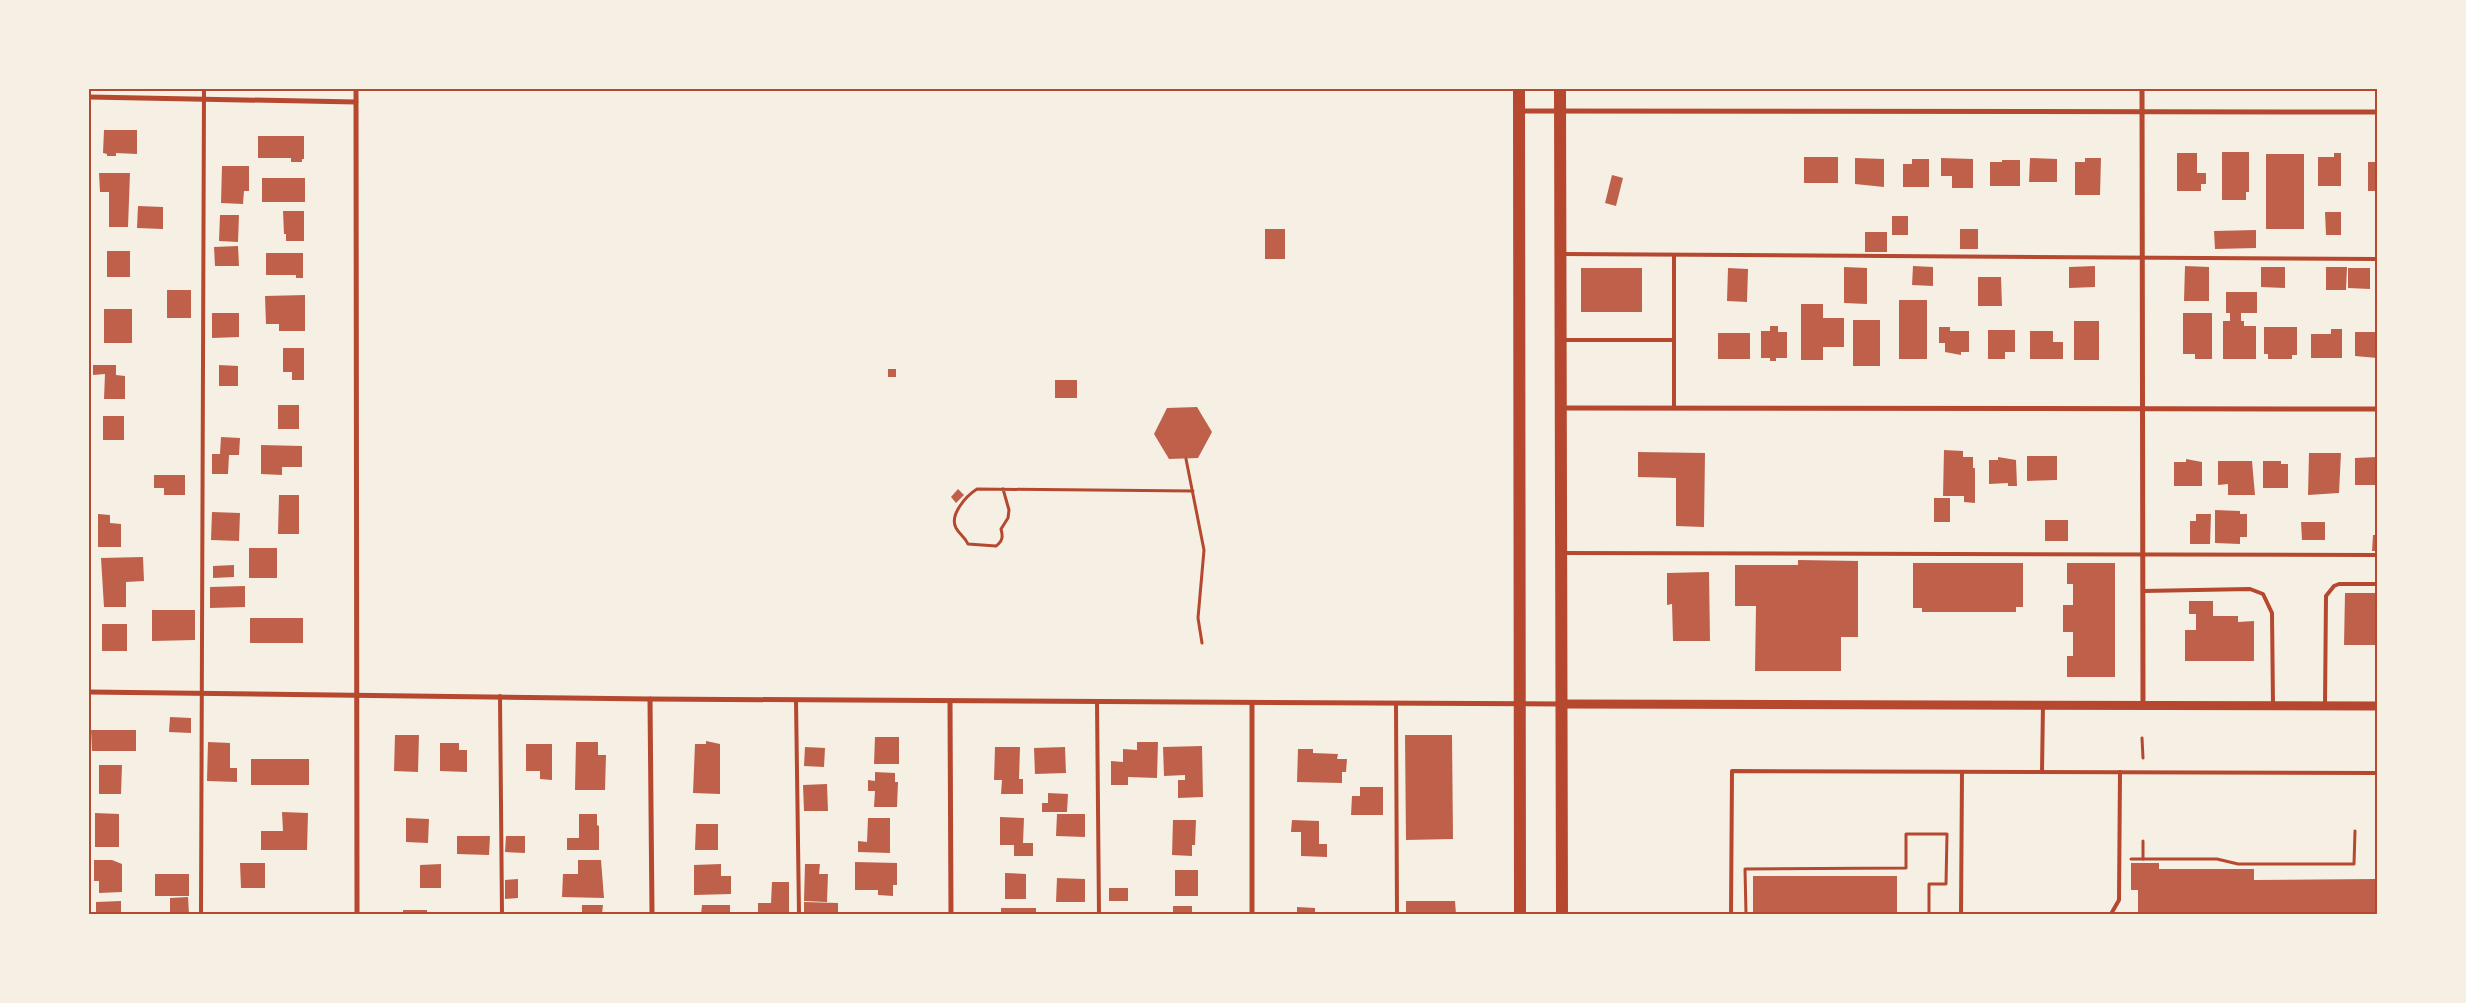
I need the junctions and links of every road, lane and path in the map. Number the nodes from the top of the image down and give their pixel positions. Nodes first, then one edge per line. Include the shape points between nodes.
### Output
1 (204, 89) edge
2 (356, 89) edge
3 (1519, 89) edge
4 (1560, 89) edge
5 (2142, 89) edge
6 (89, 98) edge
7 (204, 99) junction
8 (356, 102) junction
9 (1519, 111) junction
10 (1560, 111) junction
11 (2142, 111) junction
12 (2377, 112) edge
13 (1560, 254) junction
14 (1674, 255) junction
15 (2142, 258) junction
16 (2377, 258) edge
17 (1560, 340) junction
18 (1674, 340) junction
19 (1560, 408) junction
20 (1674, 408) junction
21 (2141, 408) junction
22 (2377, 409) edge
23 (1186, 459) dead end
24 (1003, 489) junction
25 (1193, 491) junction
26 (1560, 553) junction
27 (2142, 555) junction
28 (2377, 555) edge
29 (2377, 584) edge
30 (2142, 591) junction
31 (1202, 643) dead end
32 (89, 692) edge
33 (201, 693) junction
34 (356, 694) junction
35 (500, 696) junction
36 (650, 699) junction
37 (796, 700) junction
38 (950, 701) junction
39 (1097, 702) junction
40 (1252, 703) junction
41 (1396, 703) junction
42 (1520, 704) junction
43 (1561, 704) junction
44 (2043, 705) junction
45 (2143, 705) junction
46 (2273, 705) junction
47 (2325, 706) junction
48 (2377, 706) edge
49 (2142, 738) dead end
50 (2143, 758) dead end
51 (1962, 772) junction
52 (2042, 772) junction
53 (2120, 772) junction
54 (2377, 773) edge
55 (2355, 831) dead end
56 (2143, 841) dead end
57 (2143, 859) junction
58 (2130, 868) dead end
59 (201, 914) edge
60 (357, 914) edge
61 (502, 914) edge
62 (652, 914) edge
63 (799, 914) edge
64 (951, 914) edge
65 (1099, 914) edge
66 (1252, 914) edge
67 (1397, 914) edge
68 (1520, 914) edge
69 (1562, 914) edge
70 (1731, 914) edge
71 (1746, 914) edge
72 (1929, 914) edge
73 (1961, 914) edge
74 (2111, 914) edge

1 - 7 lane
2 - 8 street
3 - 9 main road
4 - 10 main road
5 - 11 street
6 - 7 street
7 - 8 street
7 - 33 lane
8 - 34 street
9 - 10 street
9 - 42 main road
10 - 11 street
10 - 13 main road
11 - 12 street
11 - 15 street
13 - 14 lane
13 - 17 main road
14 - 15 lane
14 - 18 lane
15 - 16 lane
15 - 21 street
17 - 18 lane
17 - 19 main road
18 - 20 lane
19 - 20 street
19 - 26 main road
20 - 21 street
21 - 22 street
21 - 27 street
23 - 25 path
24 - 24 path via 977,489 970,493 956,513 955,527 968,544 1000,544 1003,538 1001,529 1009,510
24 - 25 path
25 - 31 path via 1204,550 1198,618
26 - 27 lane
26 - 43 main road
27 - 28 lane
27 - 30 street
29 - 47 lane via 2340,584 2326,596
30 - 45 street
30 - 46 lane via 2250,589 2263,594 2272,613
32 - 33 street
33 - 34 street
33 - 59 lane
34 - 35 street
34 - 60 street
35 - 36 street
35 - 61 lane
36 - 37 street
36 - 62 street
37 - 38 street
37 - 63 lane
38 - 39 street
38 - 64 street
39 - 40 street
39 - 65 lane
40 - 41 street
40 - 66 street
41 - 42 street
41 - 67 lane
42 - 43 street
42 - 68 main road
43 - 44 street
43 - 69 main road
44 - 45 street
44 - 52 lane
45 - 46 street
46 - 47 street
47 - 48 street
49 - 50 path
51 - 52 lane
51 - 70 lane via 1732,771
51 - 73 lane
52 - 53 lane
53 - 54 lane
53 - 74 lane via 2119,900
55 - 57 path via 2354,864 2238,864 2217,859
56 - 57 path
57 - 58 path via 2131,859
71 - 72 path via 1745,869 1906,868 1906,834 1946,834 1946,884 1929,884

